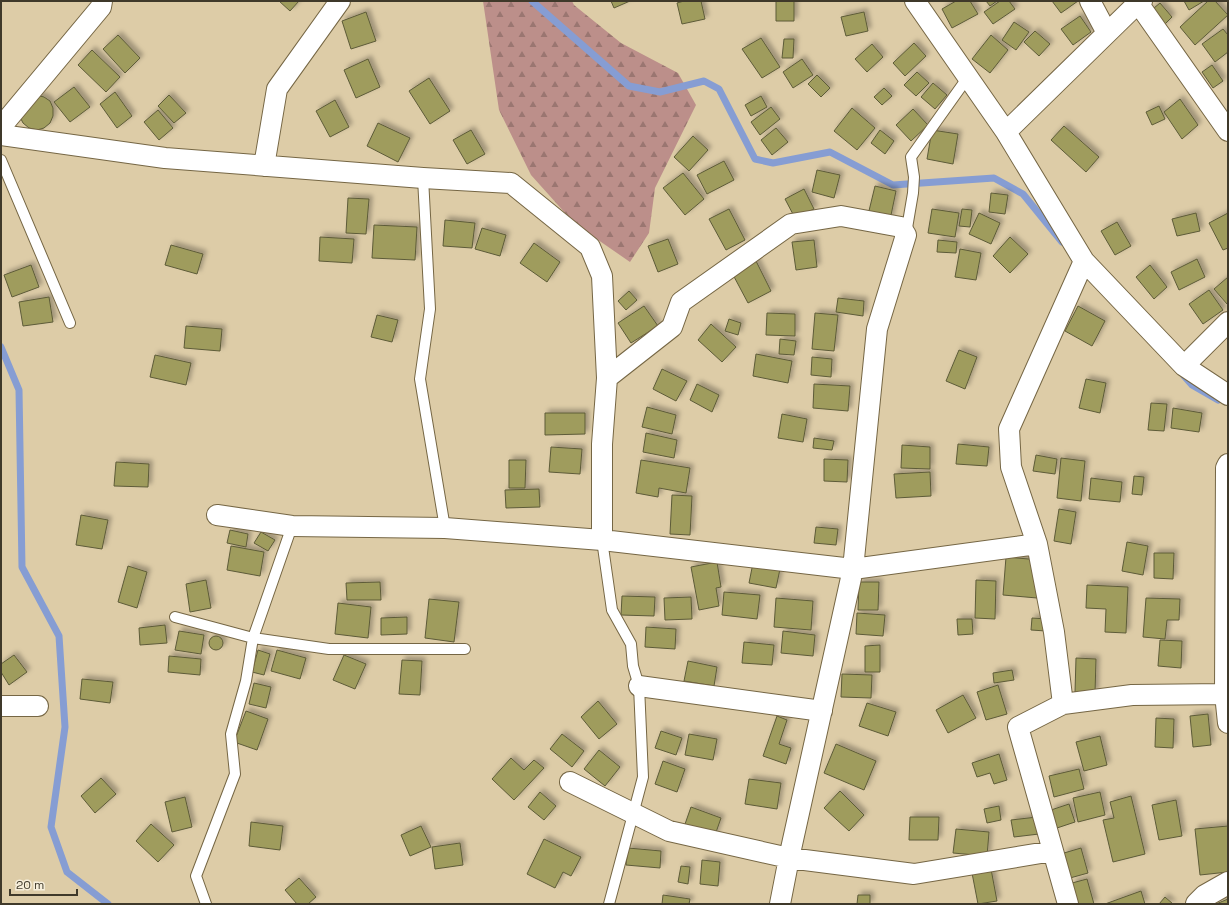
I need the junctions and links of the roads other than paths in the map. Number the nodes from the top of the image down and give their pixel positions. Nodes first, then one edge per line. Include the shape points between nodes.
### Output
1 (102, 1) edge
2 (338, 1) edge
3 (915, 1) edge
4 (1090, 1) edge
5 (1140, 2) edge
6 (1107, 33) junction
7 (968, 77) junction
8 (1, 127) edge
9 (1228, 131) edge
10 (1006, 132) junction
11 (1, 135) edge
12 (1, 160) edge
13 (264, 166) junction
14 (423, 178) junction
15 (906, 235) junction
16 (1084, 261) junction
17 (1228, 322) edge
18 (70, 323) dead end
19 (1184, 366) junction
20 (607, 378) junction
21 (1228, 395) edge
22 (1228, 464) edge
23 (217, 515) dead end
24 (292, 526) junction
25 (445, 528) junction
26 (602, 540) junction
27 (1037, 544) junction
28 (853, 569) junction
29 (175, 617) dead end
30 (253, 638) junction
31 (466, 649) dead end
32 (639, 686) junction
33 (1225, 694) junction
34 (1063, 704) junction
35 (1, 706) edge
36 (38, 706) dead end
37 (822, 711) junction
38 (1228, 723) edge
39 (570, 782) dead end
40 (634, 814) junction
41 (1053, 851) junction
42 (789, 858) junction
43 (1228, 883) edge
44 (206, 904) edge
45 (608, 904) edge
46 (780, 904) edge
47 (1068, 904) edge
48 (1197, 904) edge

1 - 8 street via 101,7
2 - 13 street via 277,90
3 - 7 street
4 - 6 street
5 - 6 street
5 - 9 street
6 - 10 street
7 - 10 street
7 - 15 lane via 911,157 913,193
10 - 16 street
11 - 13 street via 165,158
12 - 18 lane
13 - 14 street
14 - 20 street via 511,183 590,247 602,276
14 - 25 lane via 430,309 420,379
15 - 20 street via 901,227 841,216 792,224 681,302 672,327
15 - 28 street via 877,329
16 - 19 street
16 - 27 street via 1009,429 1011,467
17 - 19 street
19 - 21 street
20 - 26 street via 602,444
22 - 33 street
23 - 24 street
24 - 25 street
24 - 30 lane
25 - 26 street
26 - 28 street
26 - 32 lane via 612,610 631,644 633,666
27 - 28 street
27 - 34 street via 1054,632
28 - 37 street
29 - 30 lane
30 - 31 lane via 329,650
30 - 44 lane via 246,681 231,734 234,774 196,876
32 - 37 street
32 - 40 lane via 644,776
33 - 34 street via 1132,695
33 - 38 street
34 - 41 street via 1018,727
35 - 36 street
37 - 42 street
39 - 40 street
40 - 42 street via 669,831
40 - 45 lane
41 - 42 street via 914,874
41 - 47 street
42 - 46 street
43 - 48 street via 1205,896

